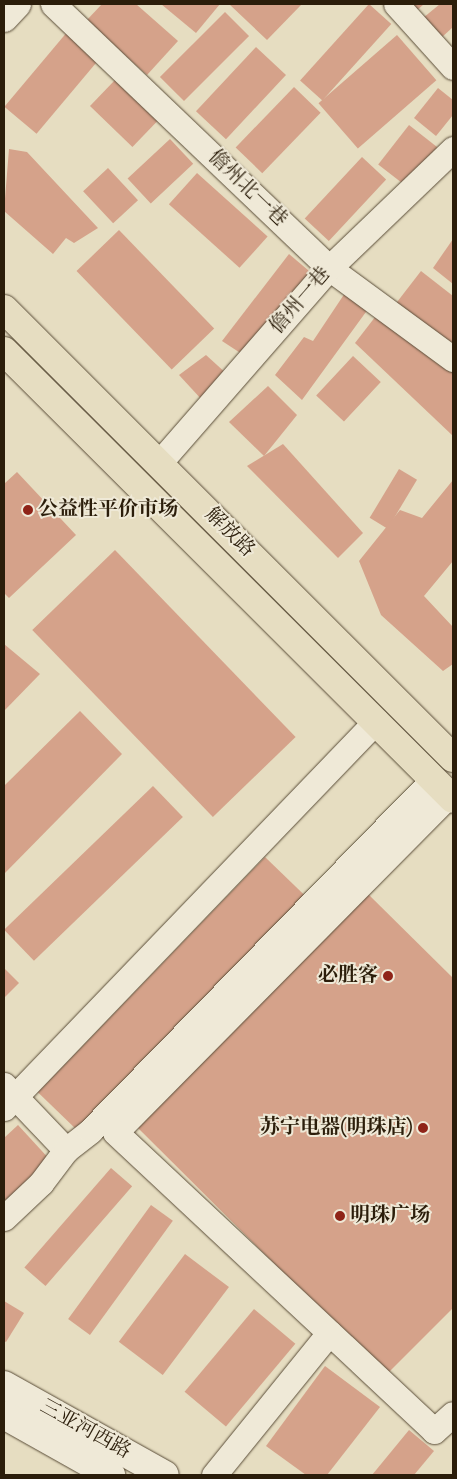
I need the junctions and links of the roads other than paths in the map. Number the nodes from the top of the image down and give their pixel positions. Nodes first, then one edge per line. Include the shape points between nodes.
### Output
1 (17, 4) edge
2 (53, 4) edge
3 (396, 4) edge
4 (4, 18) edge
5 (453, 67) edge
6 (453, 148) edge
7 (329, 268) junction
8 (4, 309) edge
9 (4, 351) edge
10 (453, 359) edge
11 (158, 463) junction
12 (376, 722) junction
13 (453, 758) edge
14 (445, 791) edge
15 (8, 1096) edge
16 (66, 1150) junction
17 (4, 1218) edge
18 (330, 1333) junction
19 (4, 1385) edge
20 (453, 1414) edge
21 (4, 1415) edge
22 (111, 1475) edge
23 (165, 1475) edge
24 (214, 1475) edge

1 - 4 main road
2 - 7 street, 儋州北一巷
3 - 5 street
6 - 7 street, 儋州一巷
7 - 10 street, 儋州北一巷
7 - 11 street, 儋州一巷
8 - 11 main road, 解放路
9 - 12 main road, 解放路
11 - 13 main road, 解放路
12 - 14 main road, 解放路
12 - 15 street
14 - 16 street via 90,1131
14 - 18 street via 115,1132
15 - 16 street
16 - 17 street via 41,1183
18 - 20 street via 434,1431
18 - 24 street
19 - 23 main road, 三亚河西路
21 - 22 main road, 三亚河西路

